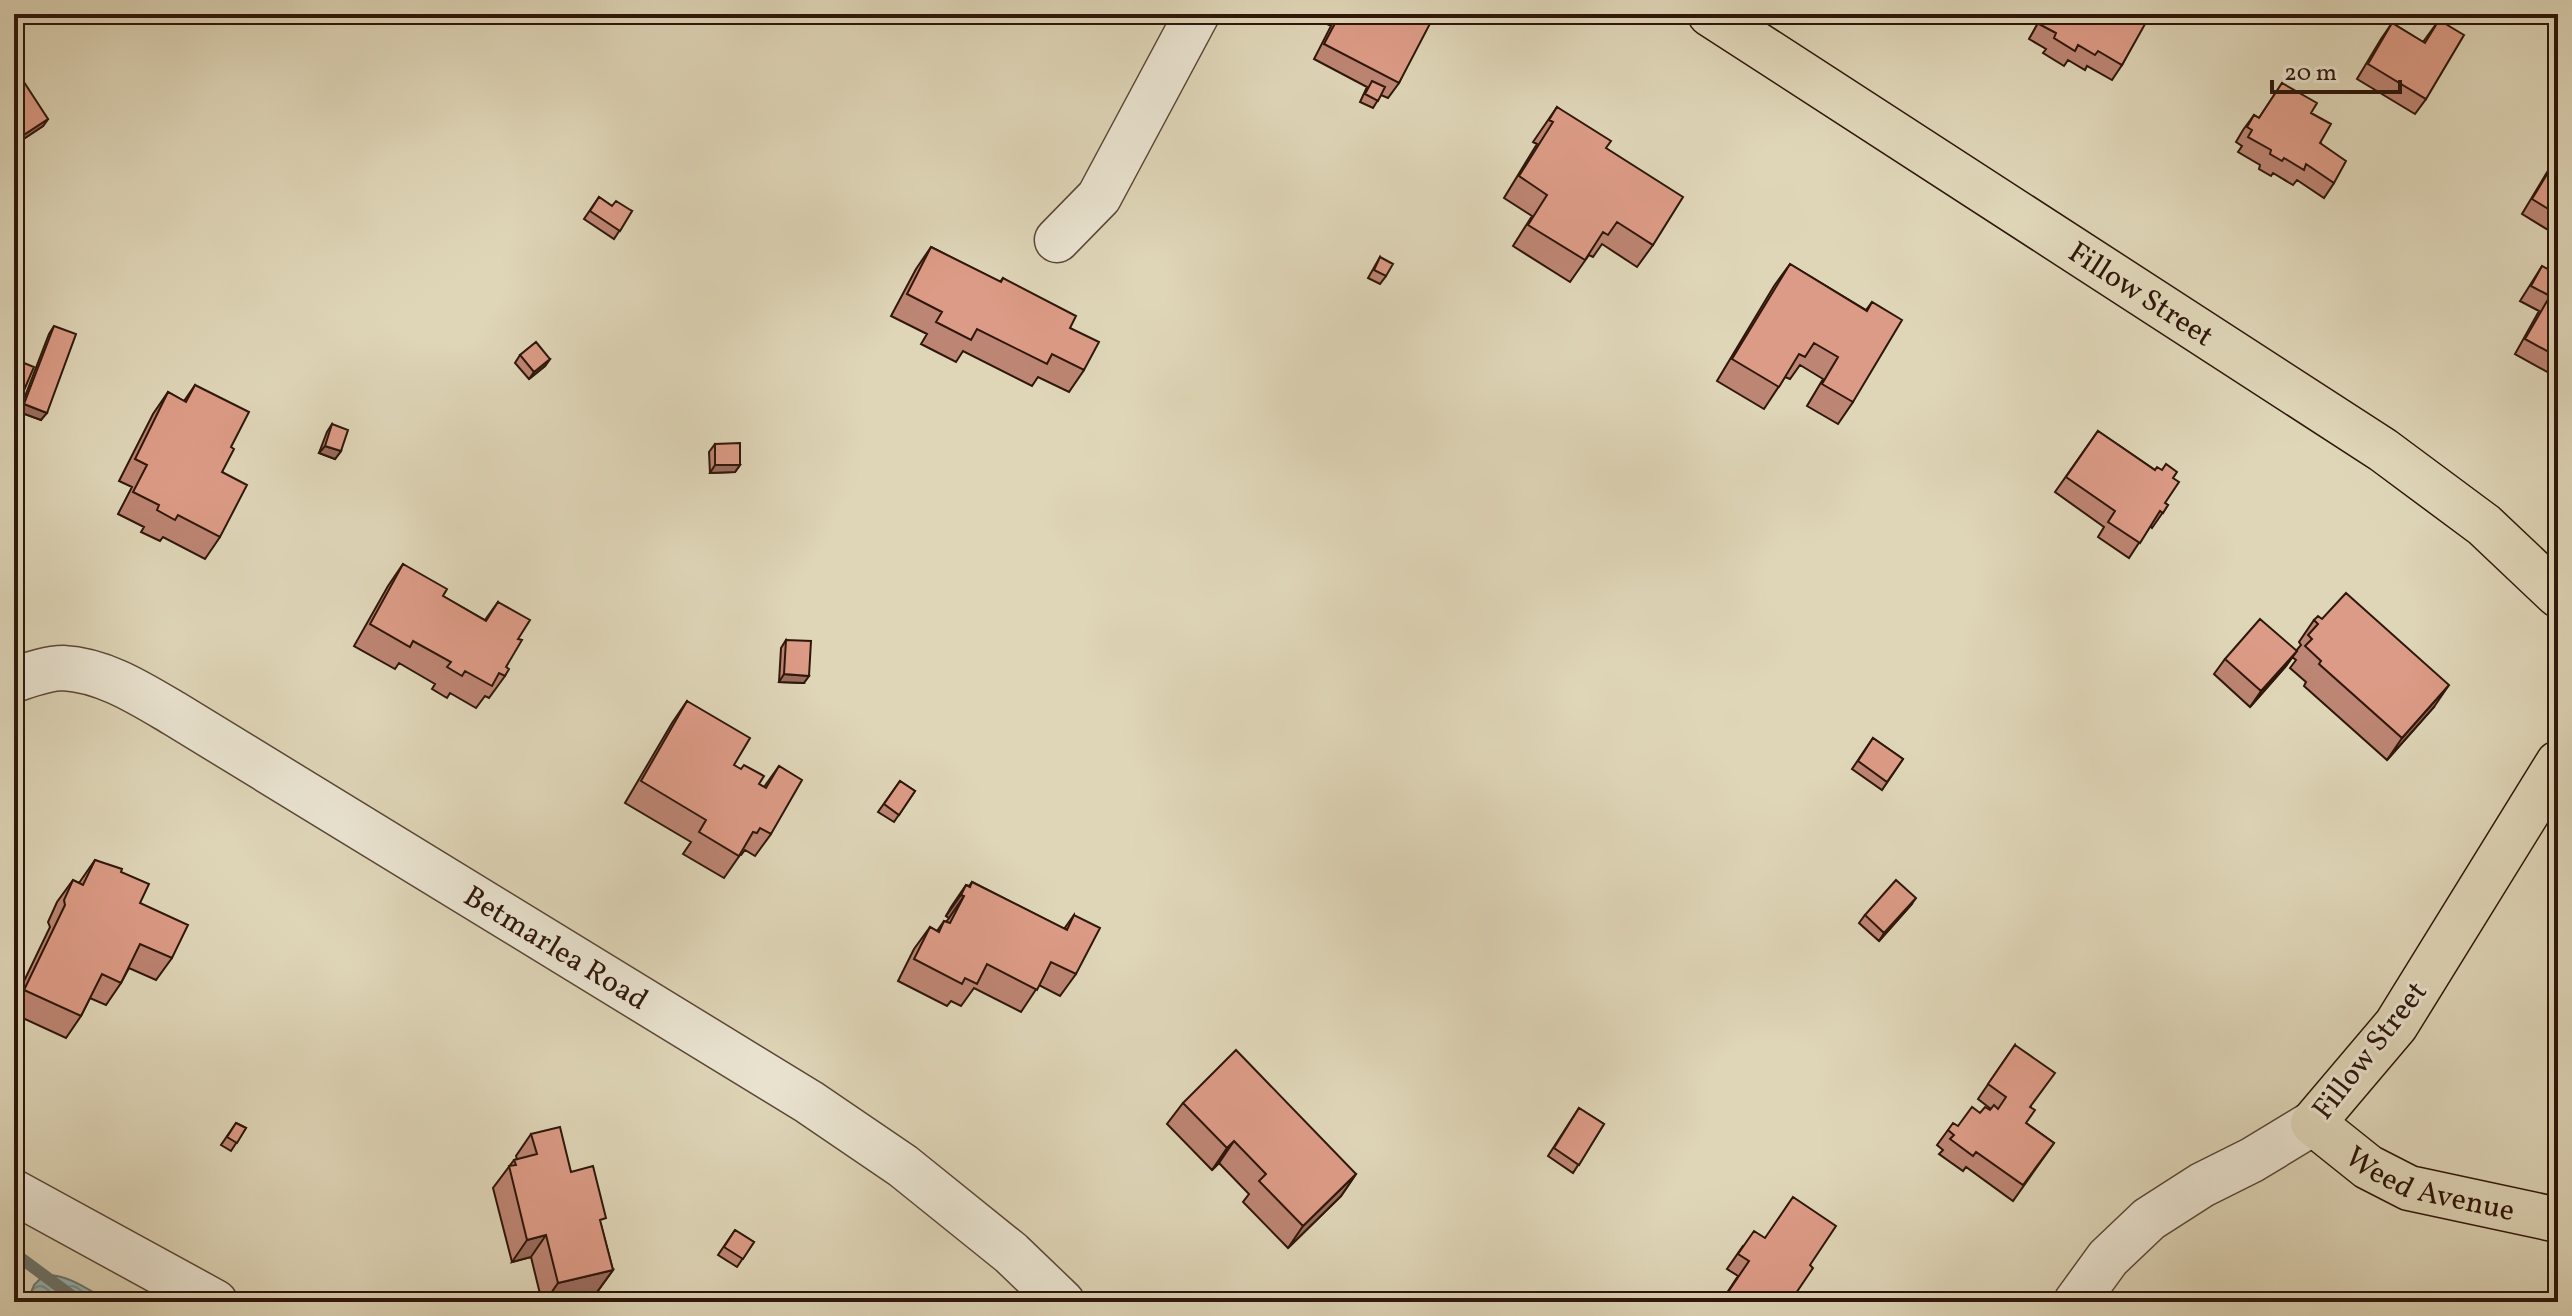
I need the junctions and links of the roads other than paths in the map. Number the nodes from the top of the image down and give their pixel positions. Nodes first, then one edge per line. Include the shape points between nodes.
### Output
1 (1197, 14) edge
2 (1710, 14) edge
3 (1057, 240) dead end
4 (2558, 595) edge
5 (14, 680) edge
6 (2558, 763) edge
7 (2313, 1123) junction
8 (14, 1192) edge
9 (2558, 1220) edge
10 (215, 1302) edge
11 (1062, 1302) edge
12 (2076, 1302) edge

1 - 3 street via 1099,197
2 - 4 main road, Fillow Street via 2383,450 2484,525
5 - 11 street, Betmarlea Road via 61,668 87,672 175,714 809,1102 903,1166 1011,1253
6 - 7 main road, Fillow Street via 2396,1025
7 - 9 main road, Weed Avenue via 2368,1167 2409,1188
7 - 12 street, Fillow Street via 2149,1219 2108,1258
8 - 10 street

